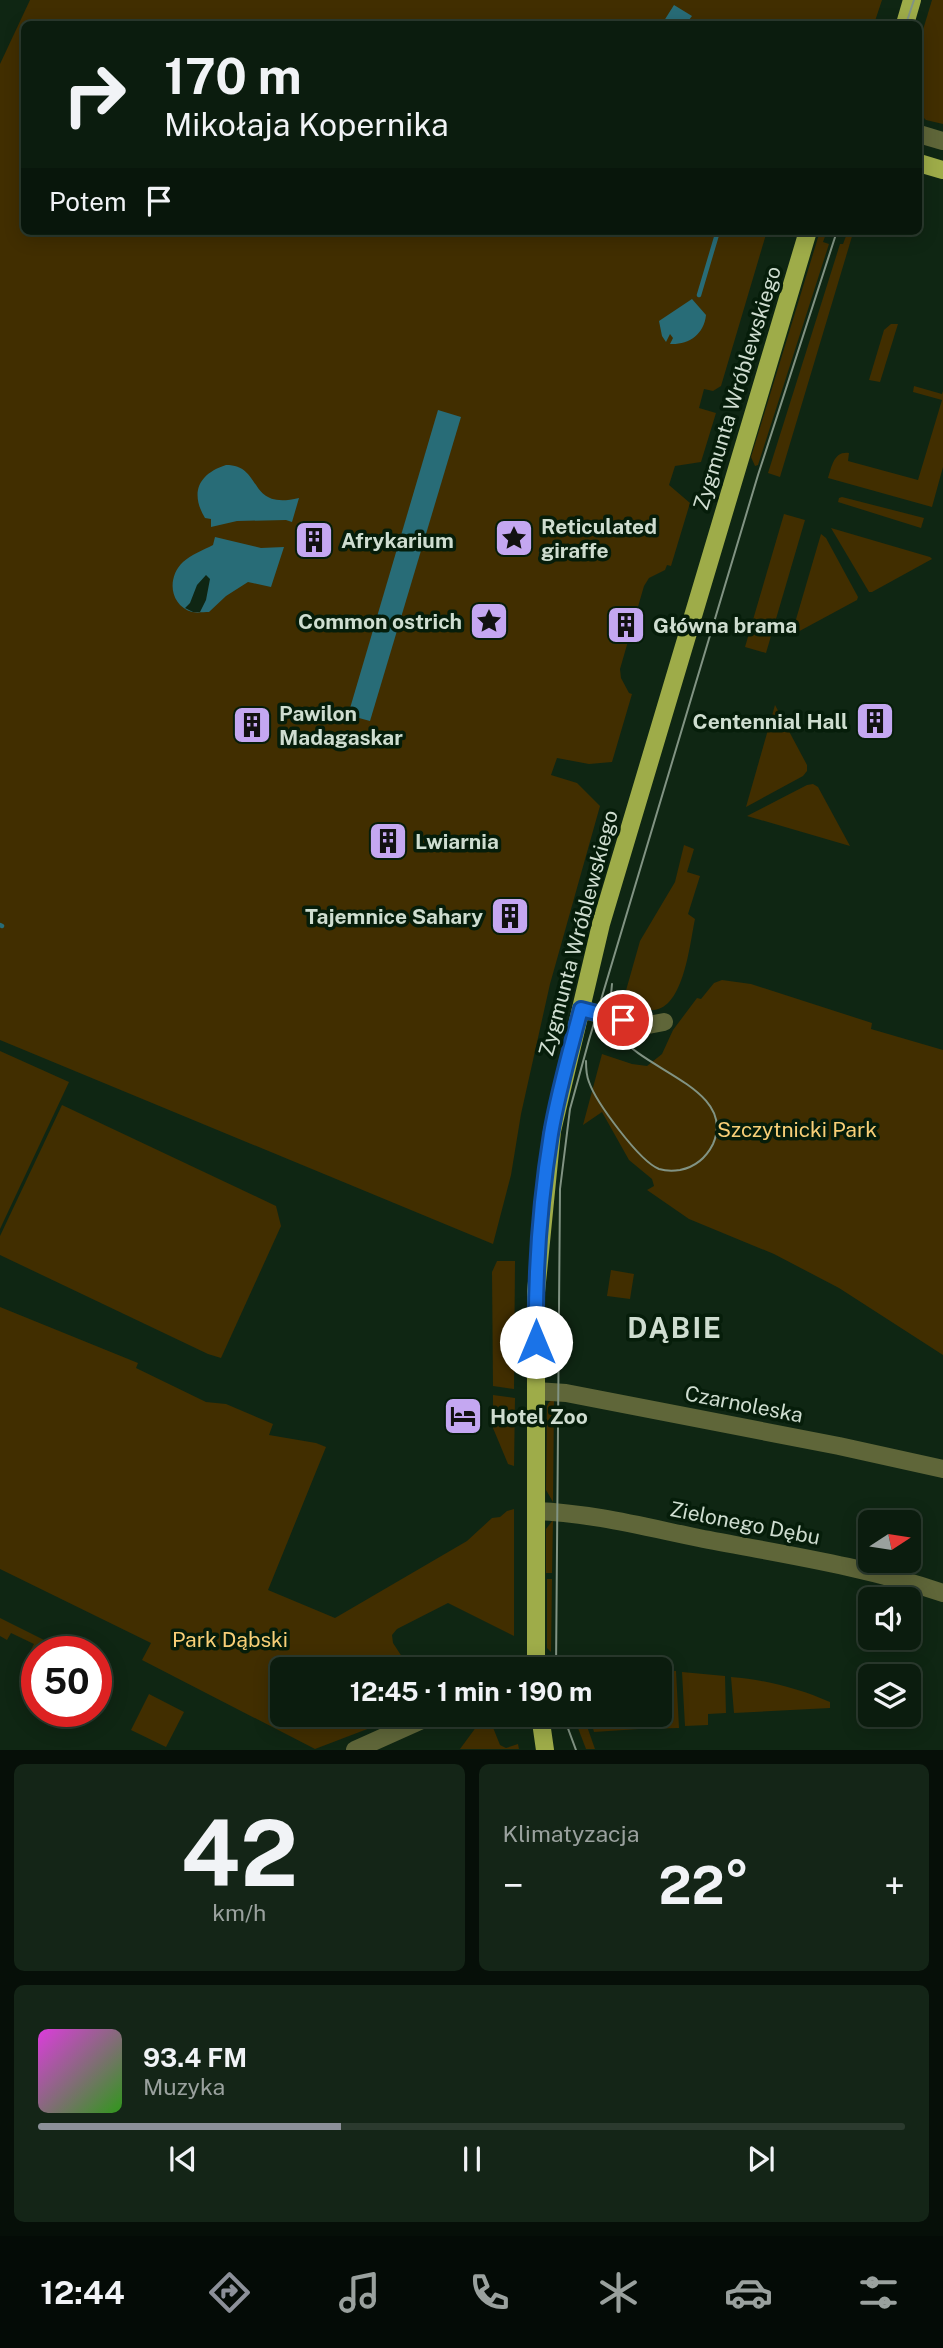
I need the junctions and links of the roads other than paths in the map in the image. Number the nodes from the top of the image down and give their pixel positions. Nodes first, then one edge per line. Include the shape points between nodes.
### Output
1 (912, 0) edge
2 (906, 21) edge
3 (922, 135) edge
4 (943, 141) edge
5 (922, 164) edge
6 (943, 170) edge
7 (807, 235) edge
8 (581, 1009) junction
9 (664, 1022) dead end
10 (536, 1391) junction
11 (943, 1469) edge
12 (536, 1511) junction
13 (943, 1593) edge
14 (536, 1657) edge
15 (405, 1727) edge
16 (542, 1727) edge
17 (355, 1749) edge
18 (545, 1749) edge

1 - 2 main road
3 - 4 street
5 - 6 main road
7 - 8 main road, Zygmunta Wróblewskiego via 633,812
8 - 9 street via 643,1026
8 - 10 main road, Zygmunta Wróblewskiego via 547,1161 536,1292
10 - 11 street, Czarnoleska via 566,1393
10 - 12 main road, Zygmunta Wróblewskiego
12 - 13 street, Zielonego Dębu via 785,1554
12 - 14 main road, Zygmunta Wróblewskiego
15 - 17 street
16 - 18 main road

